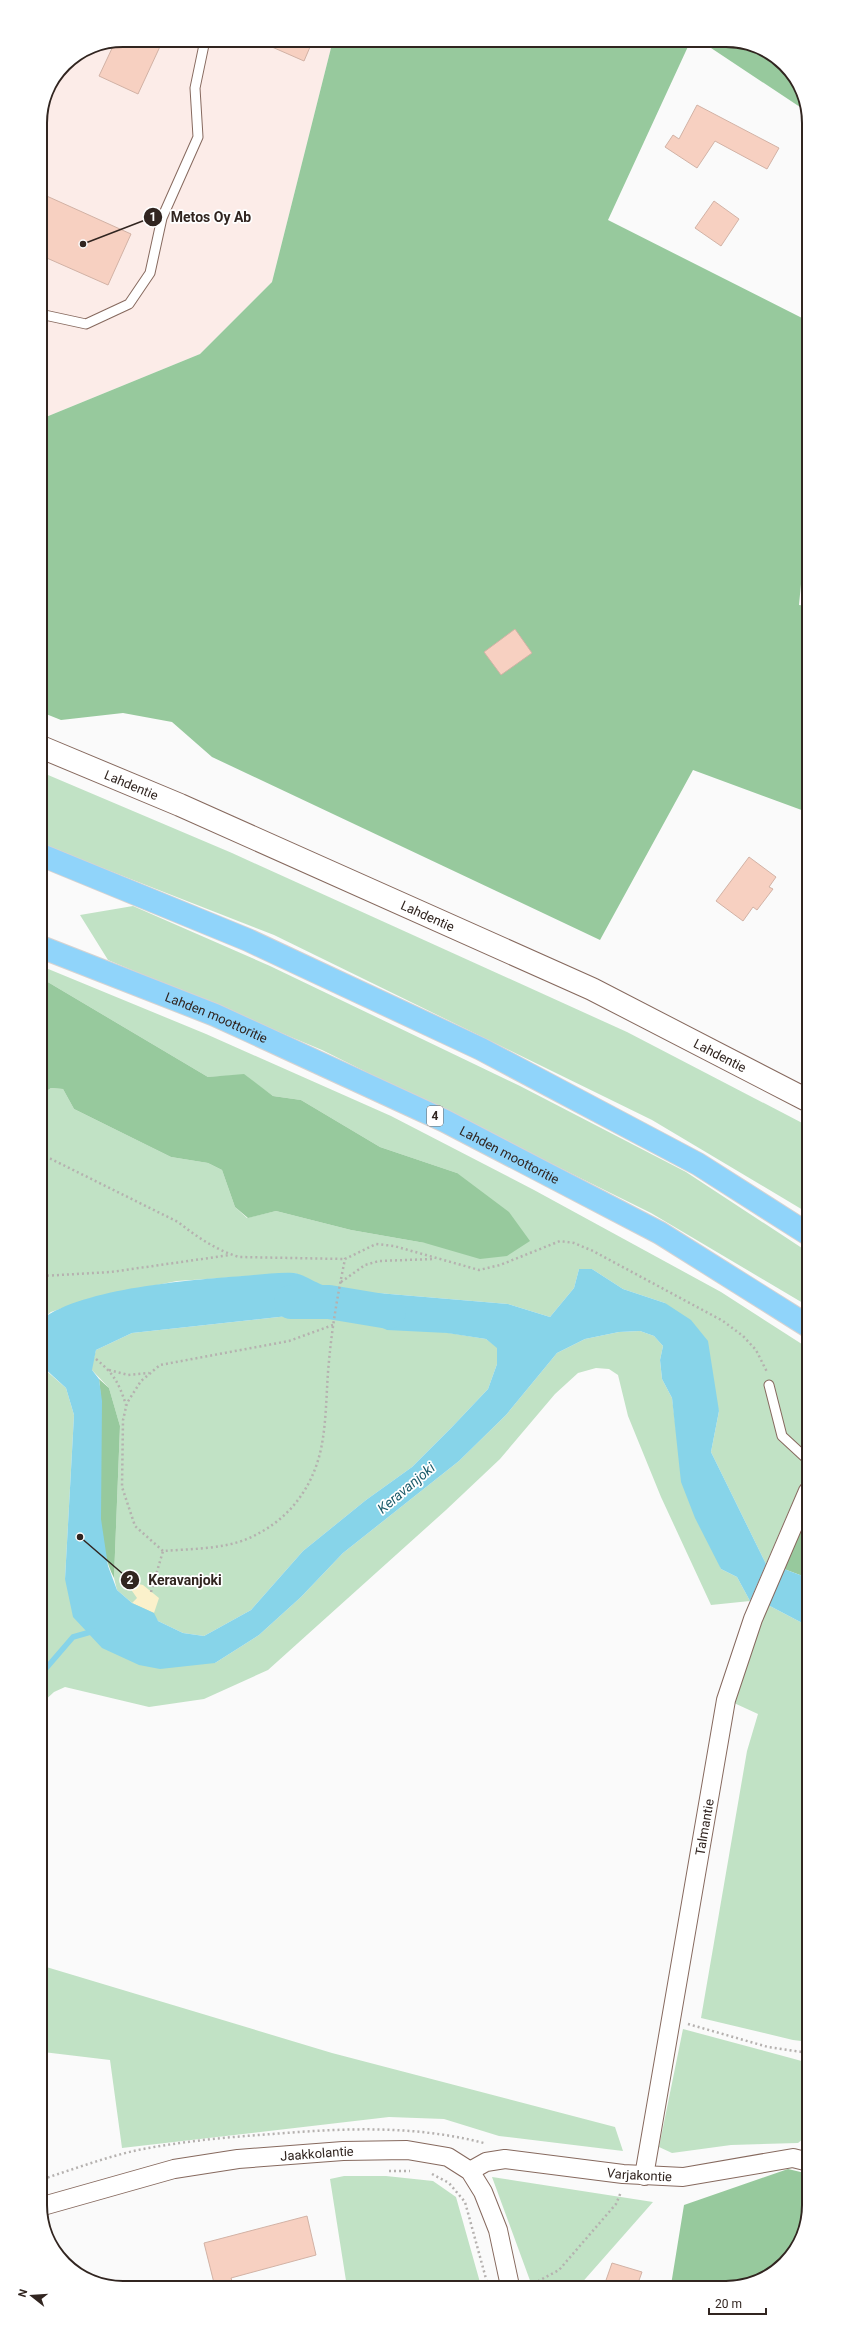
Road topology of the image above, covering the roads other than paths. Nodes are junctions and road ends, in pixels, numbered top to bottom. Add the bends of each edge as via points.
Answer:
1 (204, 47) edge
2 (47, 316) edge
3 (47, 750) edge
4 (47, 857) edge
5 (47, 949) edge
6 (802, 1095) edge
7 (802, 1230) edge
8 (802, 1322) edge
9 (769, 1385) road end
10 (802, 1454) edge
11 (802, 1505) edge
12 (802, 2160) edge
13 (470, 2171) junction
14 (644, 2176) junction
15 (47, 2205) edge
16 (509, 2281) edge

1 - 2 lane via 195,88 198,137 162,218 150,272 129,304 86,324
3 - 6 main road, Lahdentie via 187,808 592,989
4 - 7 highway via 248,940 481,1049 698,1164
5 - 8 highway, Lahden moottoritie / 4 via 215,1015 445,1121 660,1233
9 - 10 lane via 782,1436
11 - 14 street, Talmantie via 754,1619 726,1700
12 - 14 street, Varjakontie via 793,2158 683,2177
13 - 14 street, Varjakontie via 486,2162 505,2159
13 - 15 street, Jaakkolantie via 448,2157 407,2150 343,2151 238,2159 174,2169
13 - 16 street, Jaakkolantie via 484,2192 498,2230

